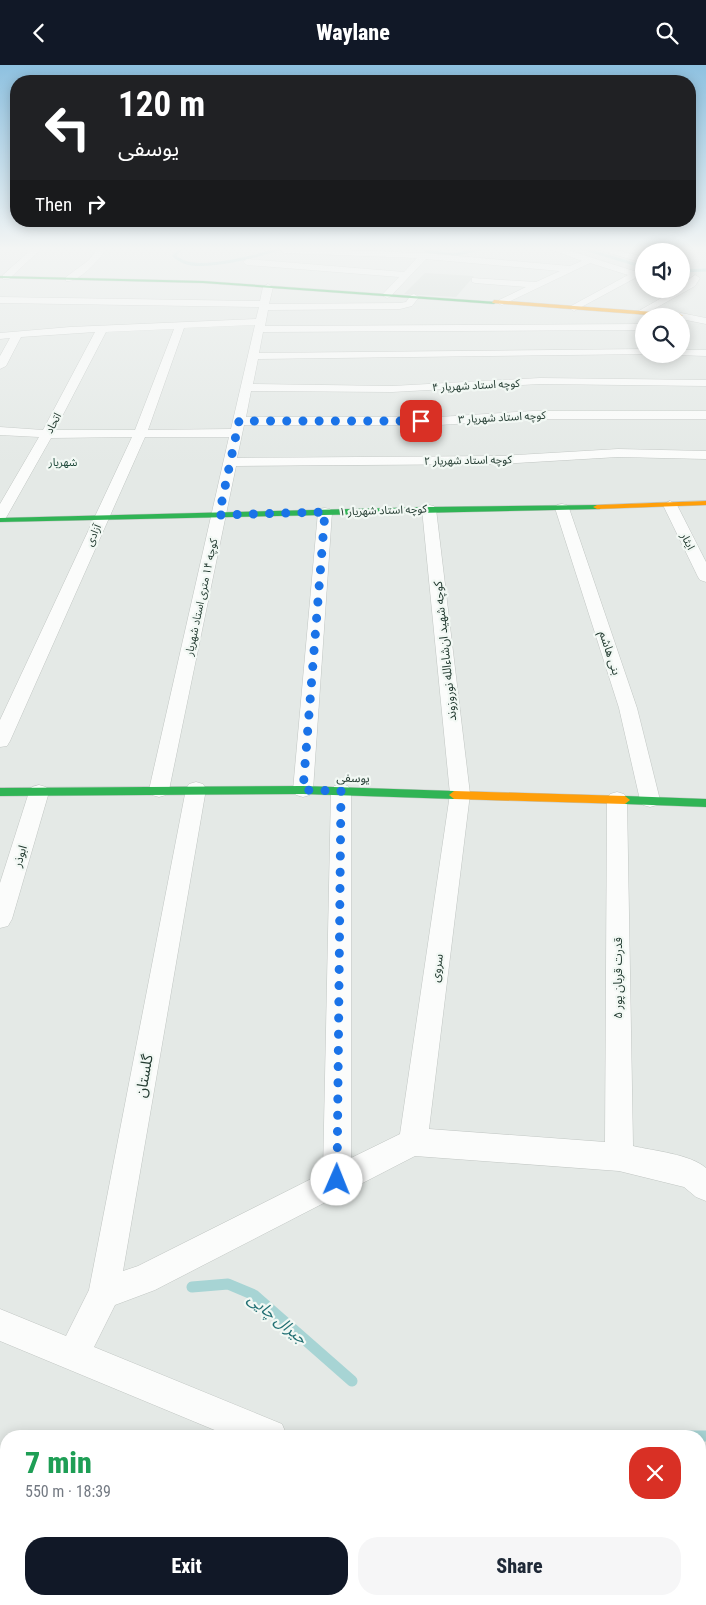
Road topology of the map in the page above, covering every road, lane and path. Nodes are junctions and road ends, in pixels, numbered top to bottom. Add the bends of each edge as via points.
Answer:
1 (261, 320) edge
2 (260, 325) junction
3 (180, 326) junction
4 (635, 327) edge
5 (690, 327) edge
6 (0, 328) edge
7 (706, 328) edge
8 (102, 329) junction
9 (70, 330) junction
10 (17, 335) junction
11 (0, 336) edge
12 (635, 352) edge
13 (690, 353) edge
14 (706, 353) edge
15 (253, 356) junction
16 (0, 365) edge
17 (706, 383) edge
18 (246, 387) junction
19 (706, 415) edge
20 (237, 427) junction
21 (0, 431) edge
22 (47, 433) junction
23 (140, 433) junction
24 (706, 455) edge
25 (230, 461) junction
26 (706, 503) edge
27 (670, 505) junction
28 (562, 508) junction
29 (429, 509) junction
30 (325, 512) junction
31 (219, 515) junction
32 (0, 518) edge
33 (100, 518) junction
34 (706, 577) edge
35 (0, 741) edge
36 (196, 789) junction
37 (159, 790) junction
38 (303, 790) junction
39 (341, 791) junction
40 (0, 792) edge
41 (39, 792) junction
42 (460, 794) junction
43 (617, 799) junction
44 (650, 800) junction
45 (706, 803) edge
46 (0, 919) edge
47 (413, 1142) junction
48 (618, 1157) junction
49 (337, 1180) junction
50 (706, 1187) edge
51 (104, 1293) junction
52 (0, 1325) edge
53 (73, 1356) junction
54 (255, 1430) edge

1 - 2 street, کوچه ۱۴ متری استاد شهریار
2 - 3 street
2 - 4 street via 396,329 551,325
2 - 15 street, کوچه ۱۴ متری استاد شهریار
3 - 8 street
3 - 23 street, آزادی
5 - 7 street
6 - 9 street
8 - 9 street
8 - 22 street, اتحاد
9 - 10 street
10 - 11 street
10 - 16 street
12 - 15 street
13 - 14 street
15 - 18 street, کوچه ۱۴ متری استاد شهریار
17 - 18 street, کوچه استاد شهریار ۴ via 540,381 392,389
18 - 20 street, کوچه ۱۴ متری استاد شهریار
19 - 20 street, کوچه استاد شهریار ۳ via 533,415
20 - 23 street, کوچه استاد شهریار ۳
20 - 25 street, کوچه ۱۴ متری استاد شهریار
21 - 22 street, کوچه استاد شهریار ۳
22 - 23 street, کوچه استاد شهریار ۳
22 - 32 street, اتحاد
23 - 33 street, آزادی
24 - 25 street, کوچه استاد شهریار ۲ via 618,453 500,460
25 - 31 street, کوچه ۱۴ متری استاد شهریار
26 - 27 street, کوچه استاد شهریار ۱
27 - 28 street, کوچه استاد شهریار ۱
27 - 34 street, ایثار
28 - 29 street, کوچه استاد شهریار ۱
28 - 44 street, بنی هاشم via 628,708
29 - 30 street, کوچه استاد شهریار ۱
29 - 42 street, کوچه شهید ان‌شاءالله نوروزوند
30 - 31 street, کوچه استاد شهریار ۱
30 - 38 street
31 - 33 street, کوچه استاد شهریار ۱
31 - 37 street, کوچه ۱۴ متری استاد شهریار
32 - 33 street, کوچه استاد شهریار ۱
33 - 35 street, آزادی
36 - 37 street, یوسفی
36 - 38 street, یوسفی
36 - 51 street, گلستان
37 - 41 street, یوسفی
38 - 39 street, یوسفی
39 - 42 street, یوسفی
39 - 49 street
40 - 41 street, یوسفی
41 - 46 street, ابوذر
42 - 43 street, یوسفی
42 - 47 street, سروی
43 - 44 street, یوسفی
43 - 48 street, قدرت قربان پور ۵
44 - 45 street, یوسفی
47 - 48 street
47 - 49 street
48 - 50 street via 691,1174
49 - 51 street via 144,1279
51 - 53 street, گلستان
52 - 53 street
53 - 54 street

